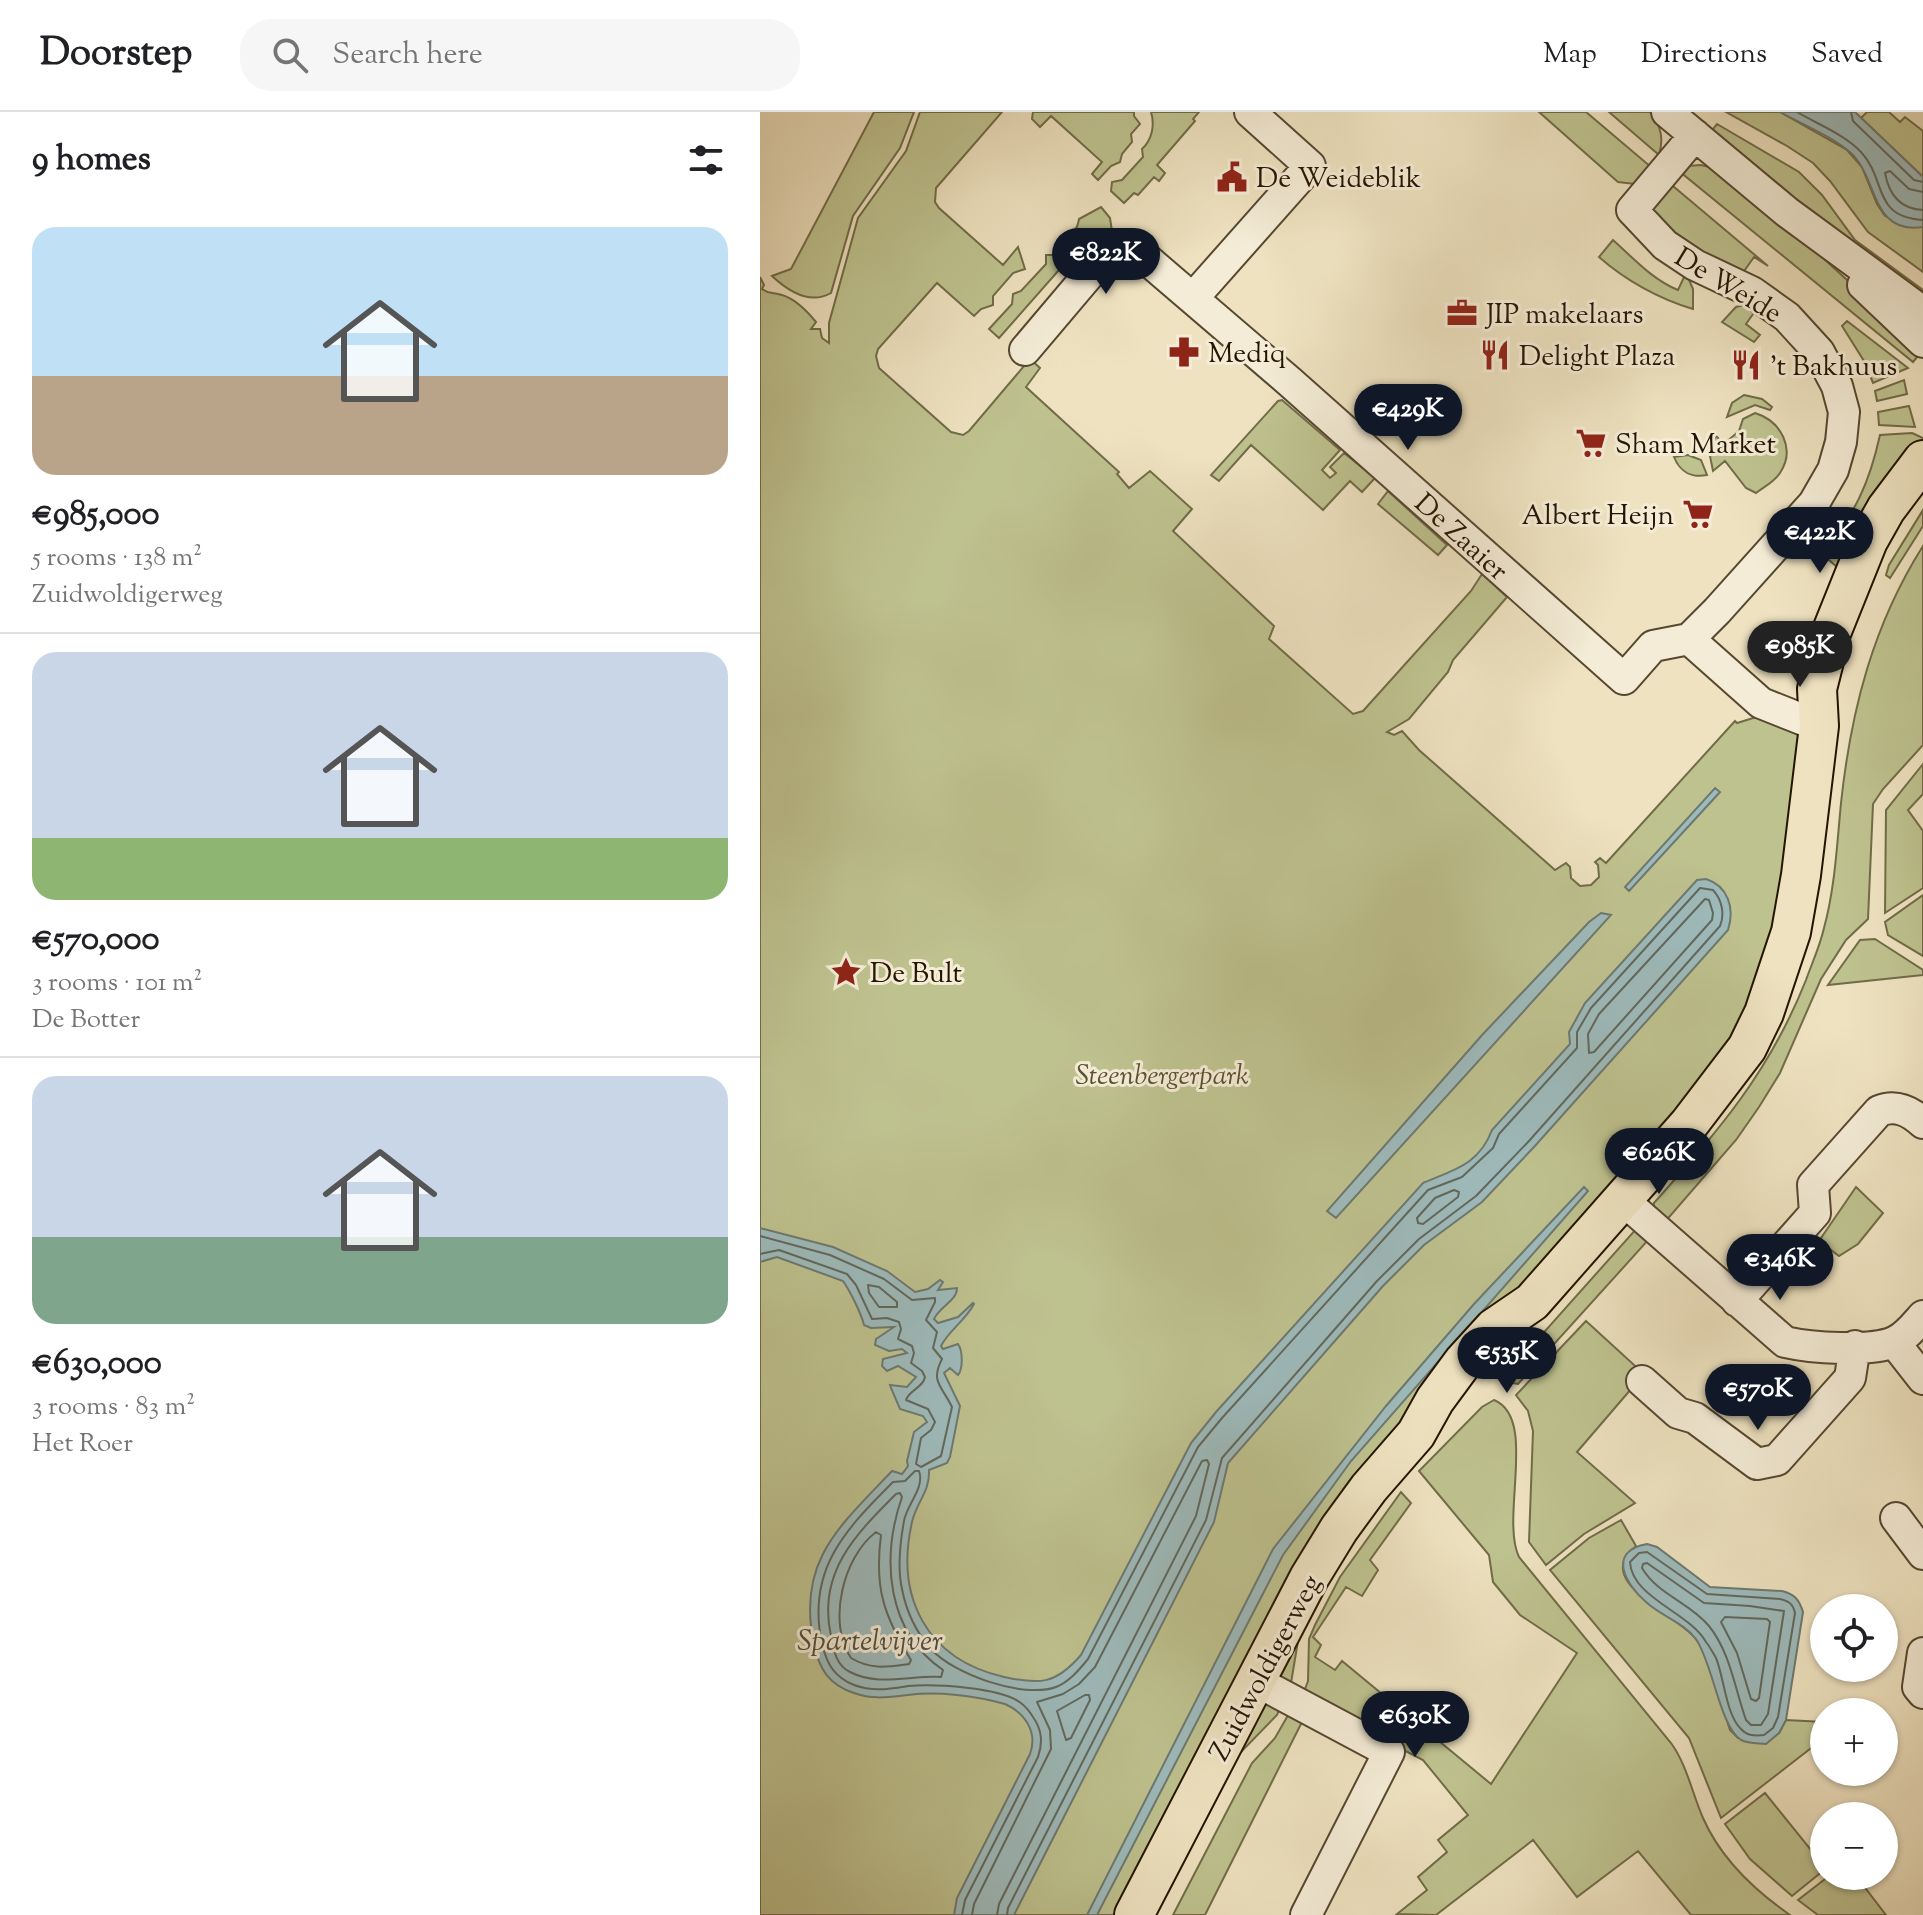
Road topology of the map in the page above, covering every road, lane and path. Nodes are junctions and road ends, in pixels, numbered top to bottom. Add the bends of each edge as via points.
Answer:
1 (1250, 112) edge
2 (1667, 112) edge
3 (1695, 135) junction
4 (1787, 212) junction
5 (1193, 298) junction
6 (1923, 312) edge
7 (1923, 342) edge
8 (1025, 350) dead end
9 (1923, 460) edge
10 (1923, 498) edge
11 (1689, 639) junction
12 (1819, 726) junction
13 (1923, 1123) edge
14 (1623, 1200) junction
15 (1737, 1301) junction
16 (1923, 1316) edge
17 (1894, 1342) junction
18 (1855, 1346) junction
19 (1923, 1379) edge
20 (1642, 1381) dead end
21 (1896, 1518) dead end
22 (1923, 1554) edge
23 (1923, 1653) edge
24 (1256, 1681) junction
25 (1923, 1693) edge
26 (1134, 1915) edge
27 (1306, 1915) edge

1 - 5 street via 1310,166
2 - 3 street
3 - 4 street
3 - 11 street, De Weide via 1632,210 1665,245 1787,317 1824,361 1844,412 1833,470 1814,503
4 - 6 street
4 - 7 street
5 - 8 street, De Zaaier via 1136,250 1118,248 1102,259
5 - 11 street, De Zaaier via 1624,679 1653,646
9 - 12 main road, Zuidwoldigerweg via 1886,509 1852,577 1820,671
10 - 12 main road, Zuidwoldigerweg via 1872,589 1836,695
11 - 12 street via 1761,703
12 - 14 main road, Zuidwoldigerweg via 1791,932 1764,1013 1747,1048
13 - 15 street via 1911,1112 1890,1106 1879,1111 1813,1185 1815,1213
14 - 15 street
14 - 24 main road, Zuidwoldigerweg via 1532,1302 1494,1328 1463,1362 1416,1434 1339,1529
15 - 18 street via 1785,1342
16 - 17 street
17 - 18 street
17 - 19 street
18 - 20 street via 1850,1378 1777,1460 1757,1464 1695,1418 1678,1413
21 - 22 street
23 - 25 street via 1918,1687
24 - 26 main road, Zuidwoldigerweg
24 - 27 street via 1389,1752

